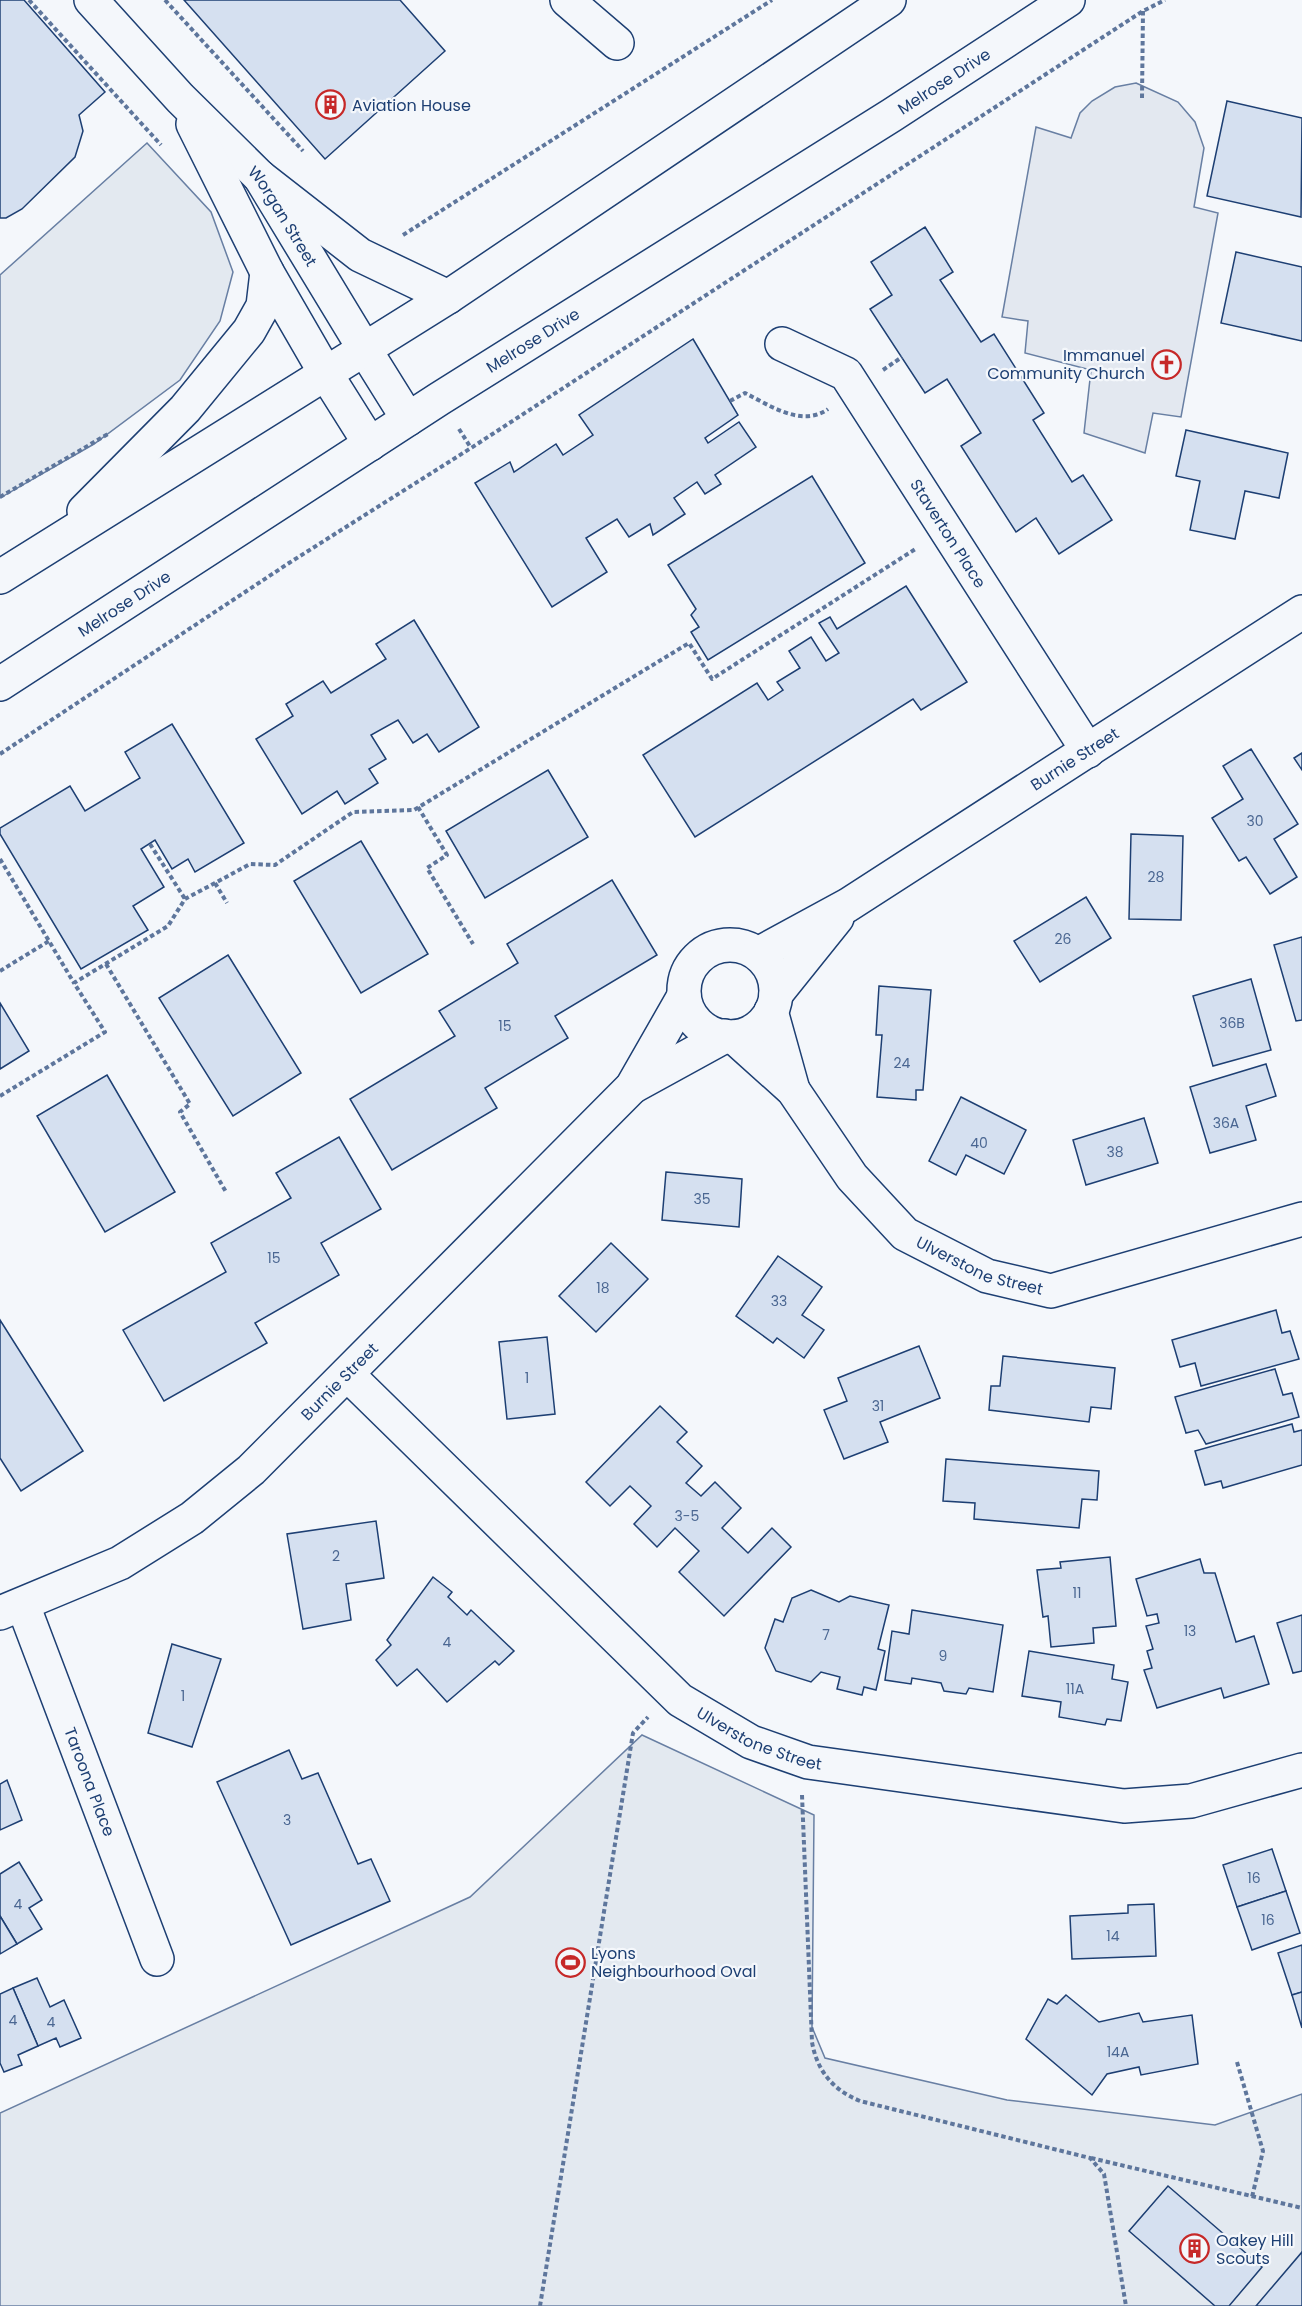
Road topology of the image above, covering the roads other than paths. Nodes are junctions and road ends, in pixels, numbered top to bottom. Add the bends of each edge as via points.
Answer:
1 (91, 0) edge
2 (567, 0) edge
3 (889, 0) edge
4 (1068, 0) edge
5 (617, 43) dead end
6 (180, 98) junction
7 (260, 177) junction
8 (267, 272) junction
9 (448, 297) junction
10 (782, 344) dead end
11 (365, 350) junction
12 (326, 374) junction
13 (408, 419) junction
14 (370, 444) junction
15 (45, 550) junction
16 (0, 578) edge
17 (1302, 612) edge
18 (0, 684) edge
19 (1088, 751) junction
20 (848, 905) junction
21 (758, 954) junction
22 (684, 996) junction
23 (774, 1002) junction
24 (730, 1036) junction
25 (632, 1087) junction
26 (793, 1090) junction
27 (1302, 1219) edge
28 (347, 1374) junction
29 (8, 1611) edge
30 (1302, 1770) edge
31 (157, 1959) dead end

1 - 6 street, Worgan Street
2 - 5 street
3 - 9 street
4 - 13 street, Melrose Drive
6 - 7 street, Worgan Street
6 - 8 street, Worgan Street
7 - 9 street via 360,255
7 - 11 street, Worgan Street
8 - 12 street, Worgan Street
8 - 15 street via 263,306 249,331 185,409
9 - 11 street
10 - 19 street, Staverton Place via 846,374
11 - 12 street
11 - 13 street, Worgan Street
12 - 14 street, Worgan Street
12 - 15 street
13 - 14 street, Melrose Drive
14 - 18 street, Melrose Drive
15 - 16 street
17 - 19 street, Burnie Street
19 - 20 street, Burnie Street
20 - 21 street, Burnie Street
20 - 23 street, Burnie Street
21 - 22 street via 738,945 713,948 692,966 685,980
21 - 23 street via 774,979
22 - 24 street via 698,1023 711,1032
22 - 25 street, Burnie Street
23 - 24 street via 762,1024 750,1032
23 - 26 street, Ulverstone Street
24 - 25 street, Burnie Street
24 - 26 street, Ulverstone Street
25 - 28 street, Burnie Street
26 - 27 street, Ulverstone Street via 852,1177 904,1234 987,1276 1051,1291
28 - 29 street, Burnie Street via 251,1470 192,1518 120,1563
28 - 30 street, Ulverstone Street via 680,1700 751,1742 808,1762 1124,1806 1191,1801
29 - 31 street, Taroona Place

